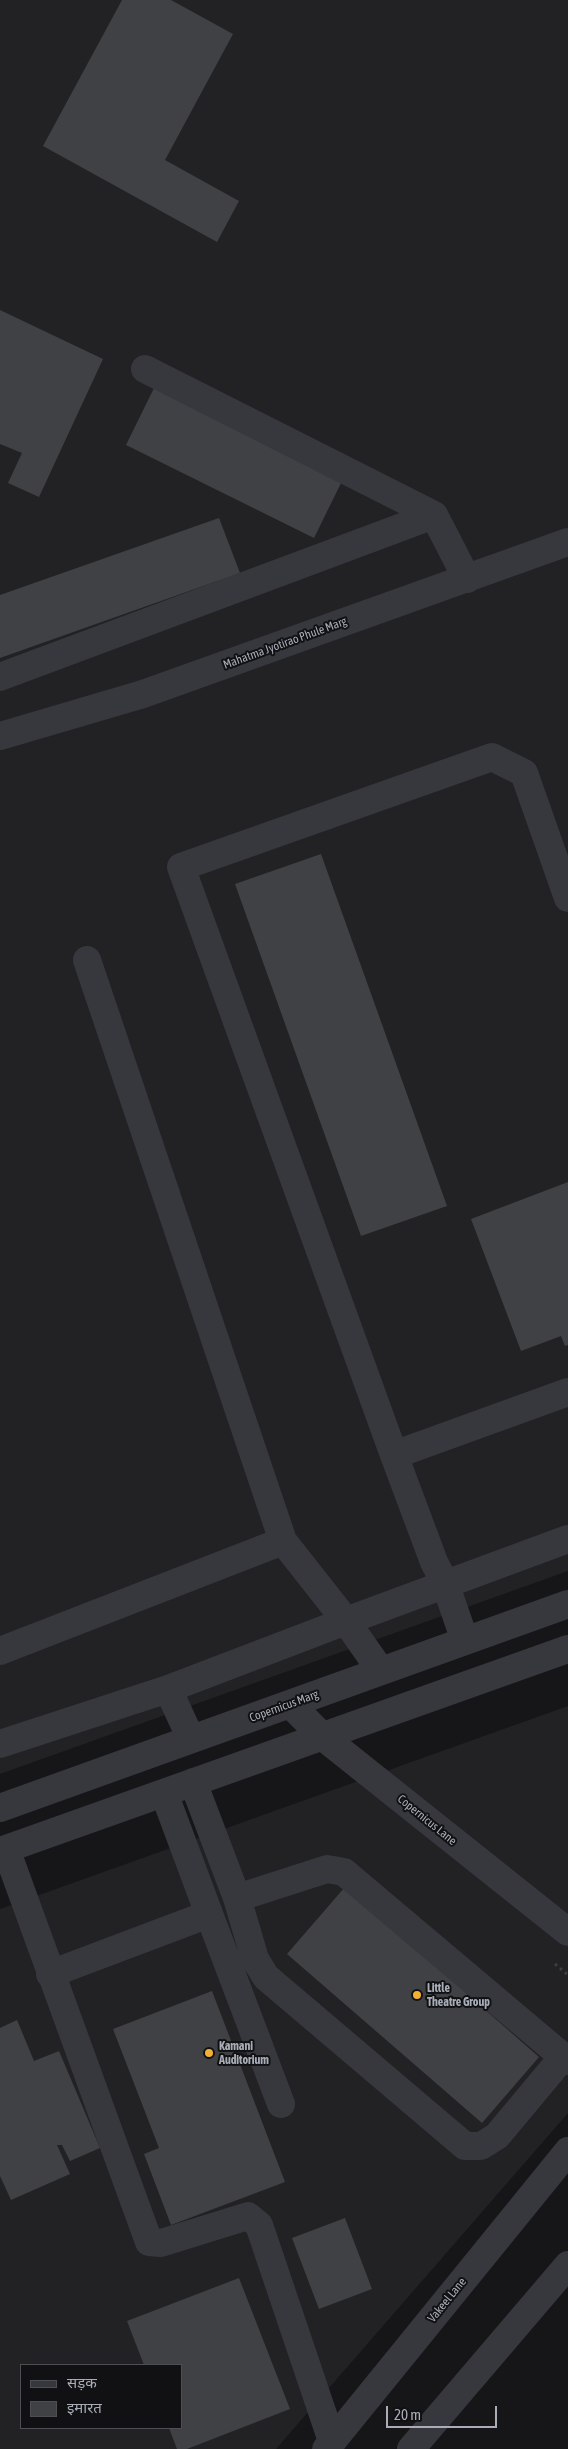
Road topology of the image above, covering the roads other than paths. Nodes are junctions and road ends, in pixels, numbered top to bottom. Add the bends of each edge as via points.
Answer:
1 (145, 369) dead end
2 (434, 515) junction
3 (568, 542) edge
4 (468, 578) junction
5 (0, 677) edge
6 (0, 736) edge
7 (568, 898) edge
8 (88, 960) dead end
9 (568, 1392) edge
10 (394, 1455) junction
11 (568, 1539) edge
12 (283, 1540) junction
13 (445, 1584) junction
14 (568, 1604) edge
15 (346, 1621) junction
16 (465, 1641) junction
17 (568, 1649) edge
18 (0, 1651) edge
19 (381, 1671) junction
20 (168, 1689) junction
21 (290, 1704) junction
22 (322, 1736) junction
23 (191, 1739) junction
24 (0, 1744) edge
25 (193, 1782) junction
26 (164, 1793) junction
27 (0, 1808) edge
28 (3, 1850) edge
29 (236, 1898) junction
30 (209, 1914) junction
31 (568, 1932) edge
32 (50, 1974) junction
33 (566, 2059) edge
34 (281, 2104) dead end
35 (568, 2151) edge
36 (568, 2265) edge
37 (329, 2445) edge
38 (410, 2449) edge

1 - 2 street
2 - 4 street
2 - 5 street
3 - 4 street, Mahatma Jyotirao Phule Marg
4 - 6 street, Mahatma Jyotirao Phule Marg via 143,694
7 - 10 street via 524,773 492,757 181,867
8 - 12 street
9 - 10 street
10 - 13 street
11 - 13 street
12 - 15 street
12 - 18 street
13 - 15 street
13 - 16 street
14 - 16 street, Copernicus Marg
15 - 19 street
15 - 20 street
16 - 19 street, Copernicus Marg
17 - 22 street
19 - 21 street, Copernicus Marg
20 - 23 street
20 - 24 street
21 - 22 street, Copernicus Lane
21 - 23 street, Copernicus Marg
22 - 25 street
22 - 31 street, Copernicus Lane
23 - 27 street, Copernicus Marg
25 - 26 street
25 - 29 street
26 - 28 street
26 - 30 street
28 - 32 street
29 - 33 street via 326,1869 344,1872
29 - 33 street via 255,1959 266,1977 465,2146 481,2146 497,2136
30 - 32 street
30 - 34 street
32 - 37 street via 149,2242 161,2243 248,2216 259,2225
35 - 37 street, Vakeel Lane
36 - 38 street

